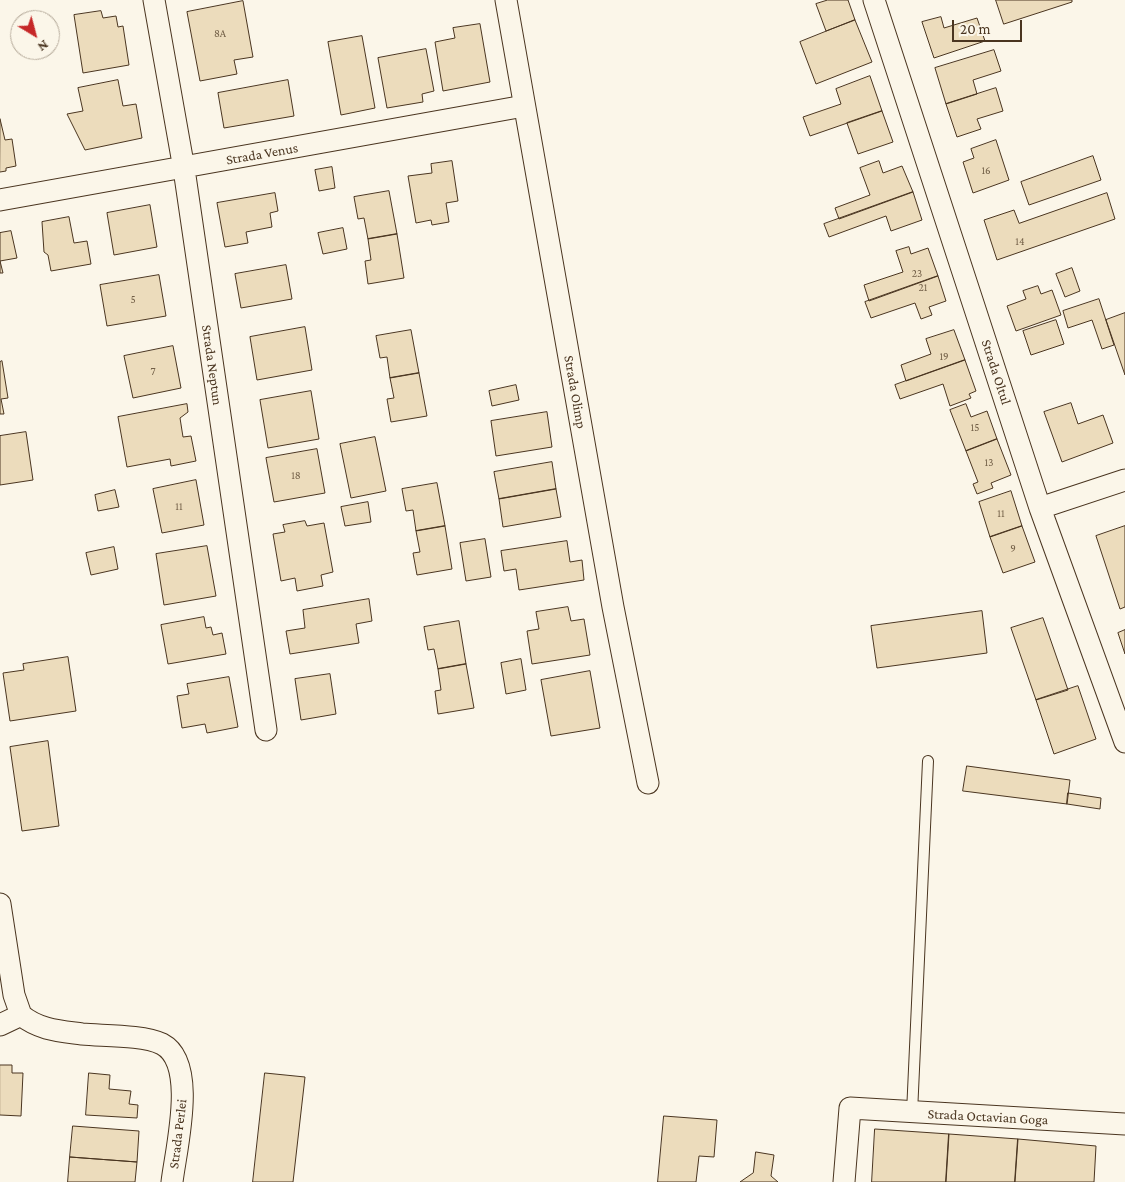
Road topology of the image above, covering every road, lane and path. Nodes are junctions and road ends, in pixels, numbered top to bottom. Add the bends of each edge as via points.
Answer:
1 (154, 0) edge
2 (506, 0) edge
3 (874, 0) edge
4 (524, 106) junction
5 (184, 168) junction
6 (0, 200) edge
7 (1125, 480) edge
8 (1040, 508) junction
9 (266, 730) dead end
10 (1125, 742) edge
11 (928, 761) dead end
12 (648, 783) dead end
13 (0, 904) edge
14 (21, 1015) junction
15 (0, 1025) edge
16 (912, 1113) junction
17 (1125, 1124) edge
18 (172, 1182) edge
19 (844, 1182) edge

1 - 5 street, Strada Neptun
2 - 4 street, Strada Olimp
3 - 8 street, Strada Oltul
4 - 5 street, Strada Venus
4 - 12 street, Strada Olimp via 613,606
5 - 6 street, Strada Venus
5 - 9 street, Strada Neptun
7 - 8 street
8 - 10 street, Strada Oltul
11 - 16 lane
13 - 14 street via 14,995
14 - 15 street
14 - 18 street, Strada Perlei via 31,1023 55,1031 147,1040 162,1044 173,1052 184,1087
16 - 17 street, Strada Octavian Goga
16 - 19 street, Strada Octavian Goga via 850,1108

